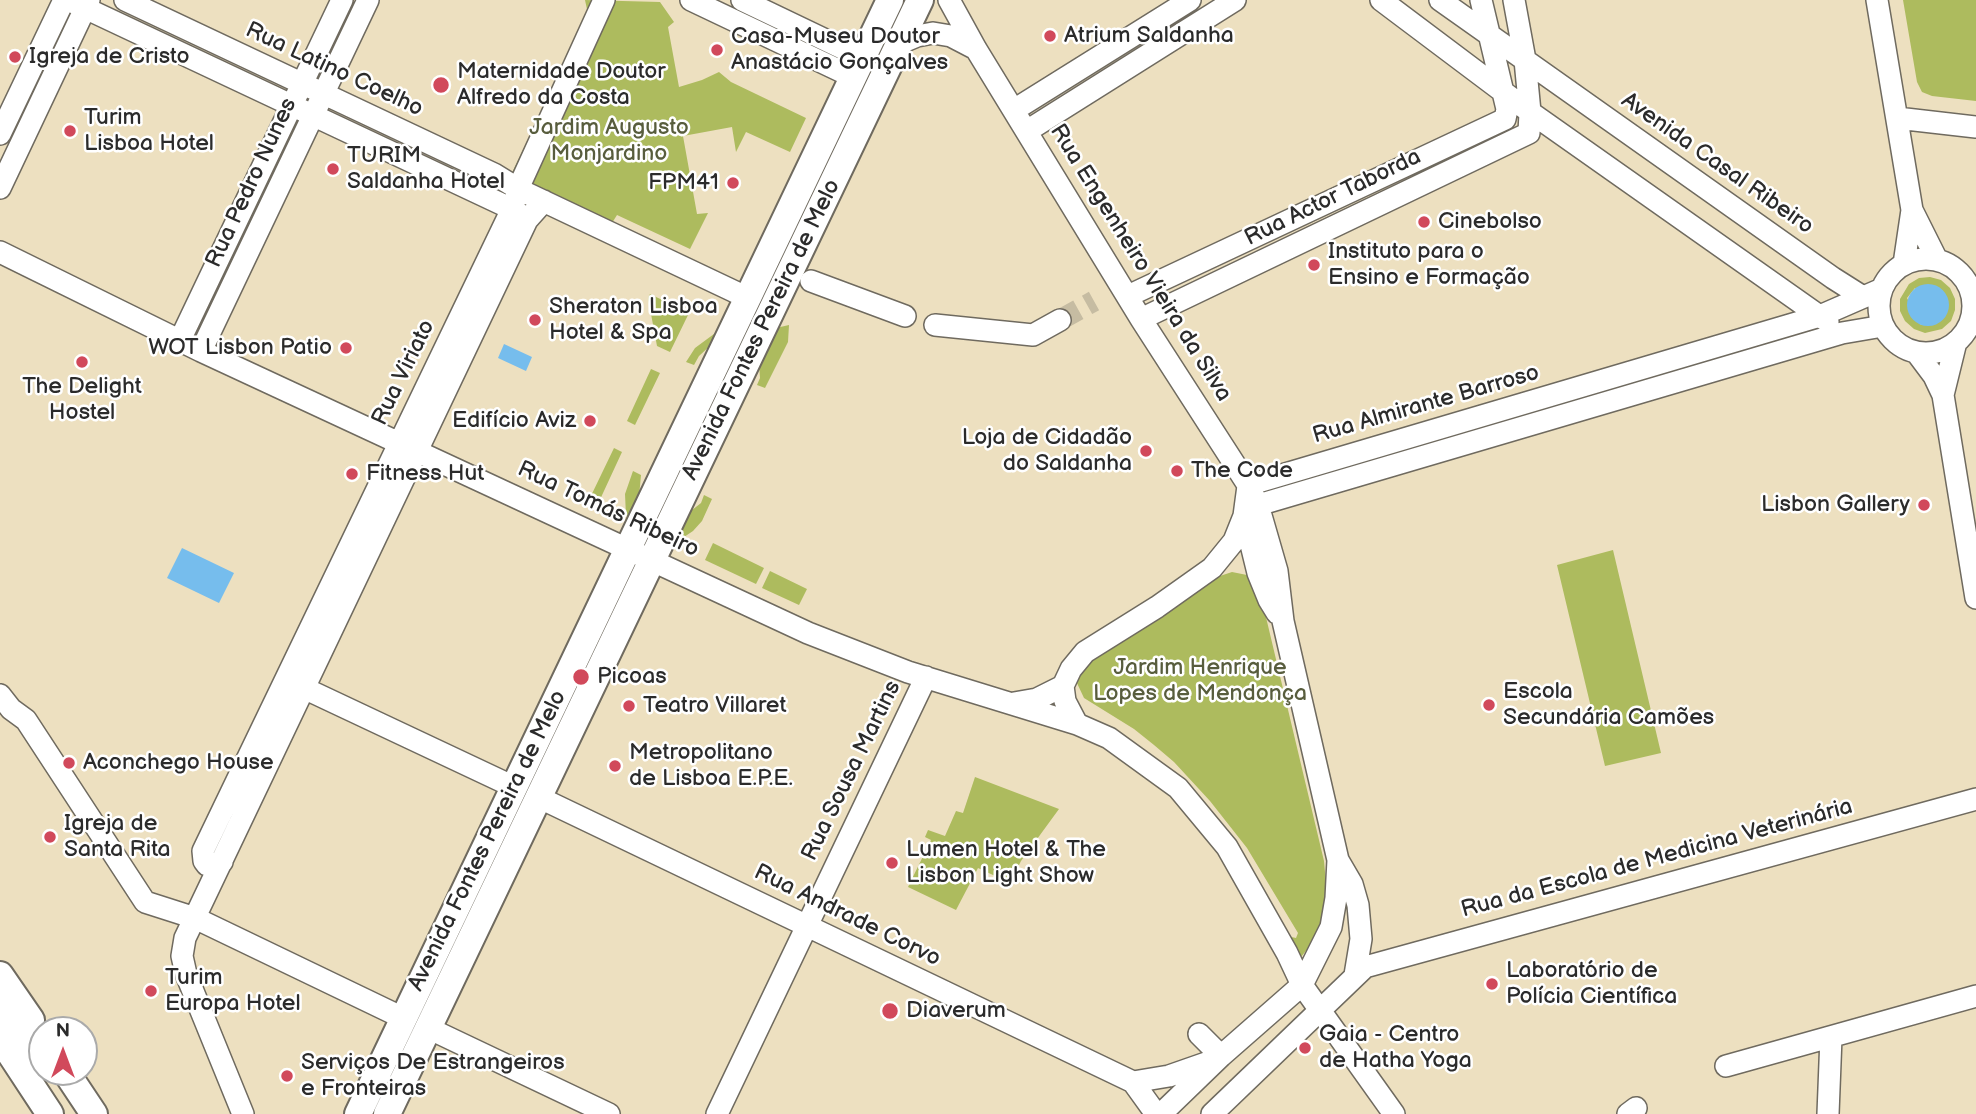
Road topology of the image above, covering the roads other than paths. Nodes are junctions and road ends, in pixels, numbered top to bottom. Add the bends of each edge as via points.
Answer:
1 (125, 0) edge
2 (368, 0) edge
3 (604, 0) edge
4 (691, 0) edge
5 (742, 0) edge
6 (890, 0) edge
7 (920, 0) edge
8 (949, 0) edge
9 (1235, 0) edge
10 (1381, 0) edge
11 (1440, 0) edge
12 (1481, 0) edge
13 (1514, 0) edge
14 (1877, 0) edge
15 (77, 2) edge
16 (1185, 4) edge
17 (338, 7) edge
18 (1206, 19) junction
19 (356, 24) junction
20 (1186, 31) junction
21 (1490, 36) junction
22 (898, 44) junction
23 (976, 49) junction
24 (1525, 60) junction
25 (858, 67) junction
26 (302, 83) junction
27 (1502, 90) junction
28 (324, 94) junction
29 (292, 105) junction
30 (1014, 110) junction
31 (1530, 111) junction
32 (313, 115) junction
33 (1897, 118) junction
34 (1976, 127) edge
35 (1027, 131) junction
36 (0, 134) edge
37 (0, 188) edge
38 (520, 206) junction
39 (1912, 210) junction
40 (0, 252) edge
41 (1937, 260) junction
42 (1904, 264) junction
43 (1969, 278) edge
44 (811, 281) dead end
45 (1872, 293) junction
46 (1128, 296) junction
47 (748, 298) junction
48 (905, 316) dead end
49 (1819, 316) junction
50 (1974, 317) edge
51 (1141, 319) junction
52 (1060, 320) tunnel mouth
53 (935, 325) dead end
54 (1884, 326) junction
55 (1842, 333) junction
56 (180, 340) junction
57 (1956, 342) junction
58 (201, 351) junction
59 (1916, 352) junction
60 (1618, 376) junction
61 (1942, 395) junction
62 (1625, 397) junction
63 (409, 446) junction
64 (1248, 485) junction
65 (1251, 511) junction
66 (628, 549) junction
67 (652, 560) junction
68 (1212, 568) junction
69 (1258, 573) junction
70 (1976, 598) edge
71 (1282, 612) junction
72 (926, 677) junction
73 (295, 684) junction
74 (1063, 686) junction
75 (0, 695) edge
76 (1012, 704) junction
77 (1077, 724) junction
78 (514, 788) junction
79 (538, 797) junction
80 (1976, 799) edge
81 (1338, 860) junction
82 (195, 918) junction
83 (807, 926) junction
84 (0, 975) edge
85 (1355, 975) junction
86 (1302, 985) junction
87 (1976, 996) edge
88 (0, 1005) edge
89 (1320, 1009) junction
90 (28, 1016) edge
91 (403, 1018) junction
92 (428, 1028) junction
93 (1199, 1034) dead end
94 (1831, 1037) junction
95 (0, 1038) edge
96 (28, 1047) edge
97 (1219, 1057) junction
98 (1726, 1066) dead end
99 (1133, 1082) junction
100 (54, 1086) edge
101 (75, 1086) edge
102 (50, 1114) edge
103 (72, 1114) edge
104 (94, 1114) edge
105 (243, 1114) edge
106 (358, 1114) edge
107 (387, 1114) edge
108 (609, 1114) edge
109 (718, 1114) edge
110 (1158, 1114) edge
111 (1212, 1114) edge
112 (1394, 1114) edge
113 (1828, 1114) edge

1 - 26 street, Rua Latino Coelho
2 - 19 street, Rua Pedro Nunes
3 - 38 street, Rua Viriato via 522,180
4 - 25 street
5 - 25 street
6 - 25 main road, Avenida Fontes Pereira de Melo
7 - 22 main road, Avenida Fontes Pereira de Melo
8 - 23 street, Rua Engenheiro Vieira da Silva
9 - 18 street
10 - 27 street
11 - 21 street, Avenida Casal Ribeiro
12 - 21 street
13 - 24 street
14 - 33 street
15 - 29 street, Rua Latino Coelho
15 - 36 street
15 - 37 street
16 - 18 street
16 - 20 street
16 - 30 street
17 - 19 street
17 - 26 street, Rua Pedro Nunes
18 - 20 street
19 - 28 street, Rua Pedro Nunes
20 - 35 street
21 - 24 street, Avenida Casal Ribeiro
21 - 27 street
22 - 23 street via 933,33
22 - 67 main road, Avenida Fontes Pereira de Melo
23 - 30 street, Rua Engenheiro Vieira da Silva
24 - 31 street
24 - 45 street, Avenida Casal Ribeiro via 1833,278
25 - 47 main road, Avenida Fontes Pereira de Melo
26 - 28 street, Rua Latino Coelho
26 - 29 street, Rua Pedro Nunes
27 - 31 street
27 - 46 street, Rua Actor Taborda via 1507,113 1499,123
28 - 32 street, Rua Pedro Nunes
28 - 38 street, Rua Latino Coelho via 494,174
29 - 32 street, Rua Latino Coelho
29 - 56 street, Rua Pedro Nunes
30 - 35 street, Rua Engenheiro Vieira da Silva
31 - 49 street
31 - 51 street, Rua Actor Taborda via 1529,133
32 - 38 street, Rua Latino Coelho
32 - 58 street, Rua Pedro Nunes
33 - 34 street
33 - 39 street
35 - 46 street, Rua Engenheiro Vieira da Silva
38 - 47 street, Rua Latino Coelho via 544,201
38 - 63 street, Rua Viriato
39 - 41 street
39 - 42 street
40 - 56 street, Rua Tomás Ribeiro
41 - 42 street
41 - 43 street
42 - 45 street
43 - 50 street
44 - 48 street
45 - 49 street, Rua Almirante Barroso
45 - 54 street via 1879,302
46 - 51 street, Rua Engenheiro Vieira da Silva
47 - 66 main road, Avenida Fontes Pereira de Melo
49 - 55 street
49 - 60 street, Rua Almirante Barroso
50 - 57 street
51 - 64 street, Rua Engenheiro Vieira da Silva
52 - 53 street via 1032,335
54 - 55 street, Rua Almirante Barroso
54 - 59 street via 1891,338
55 - 62 street, Rua Almirante Barroso
56 - 58 street, Rua Tomás Ribeiro
57 - 59 street via 1944,349
57 - 61 street
58 - 63 street, Rua Tomás Ribeiro
59 - 61 street
60 - 62 street
60 - 64 street, Rua Almirante Barroso
61 - 70 street
62 - 65 street, Rua Almirante Barroso
63 - 66 street, Rua Tomás Ribeiro
63 - 73 street, Rua Viriato
63 - 73 street, Rua Viriato via 314,603
64 - 65 street
65 - 68 street
65 - 69 street
65 - 71 street via 1278,571
66 - 67 street, Rua Tomás Ribeiro
66 - 78 main road, Avenida Fontes Pereira de Melo
67 - 72 street, Rua Tomás Ribeiro via 808,633
67 - 79 main road, Avenida Fontes Pereira de Melo
68 - 69 street via 1241,566
68 - 74 street via 1084,652
69 - 71 street via 1266,579
71 - 81 street
72 - 76 street, Rua Tomás Ribeiro
72 - 83 street, Rua Sousa Martins
73 - 78 street
73 - 82 street, Rua Viriato
74 - 76 street via 1037,699
74 - 77 street
75 - 82 street via 26,720 145,902
76 - 77 street, Rua Tomás Ribeiro
77 - 86 street, Rua Tomás Ribeiro via 1109,738 1178,788 1227,847
78 - 91 main road, Avenida Fontes Pereira de Melo
79 - 83 street, Rua Andrade Corvo
79 - 92 main road, Avenida Fontes Pereira de Melo
80 - 85 street, Rua da Escola de Medicina Veterinária via 1377,963
81 - 85 street via 1358,905 1361,939
81 - 86 street via 1331,927
82 - 91 street
82 - 105 street, Rua Viriato via 182,949 184,966
83 - 99 street, Rua Andrade Corvo
83 - 109 street, Rua Sousa Martins
84 - 90 main road
85 - 89 street, Rua da Escola de Medicina Veterinária
86 - 89 street, Rua Tomás Ribeiro
86 - 97 street
87 - 94 street
88 - 96 main road
89 - 111 street, Rua da Escola de Medicina Veterinária
89 - 112 street, Rua Tomás Ribeiro
91 - 106 main road, Avenida Fontes Pereira de Melo
92 - 107 main road, Avenida Fontes Pereira de Melo
92 - 108 street
93 - 97 street
94 - 98 street
94 - 113 street
95 - 102 main road
97 - 99 street via 1169,1076
97 - 110 street
99 - 110 street
100 - 103 main road
101 - 104 main road

